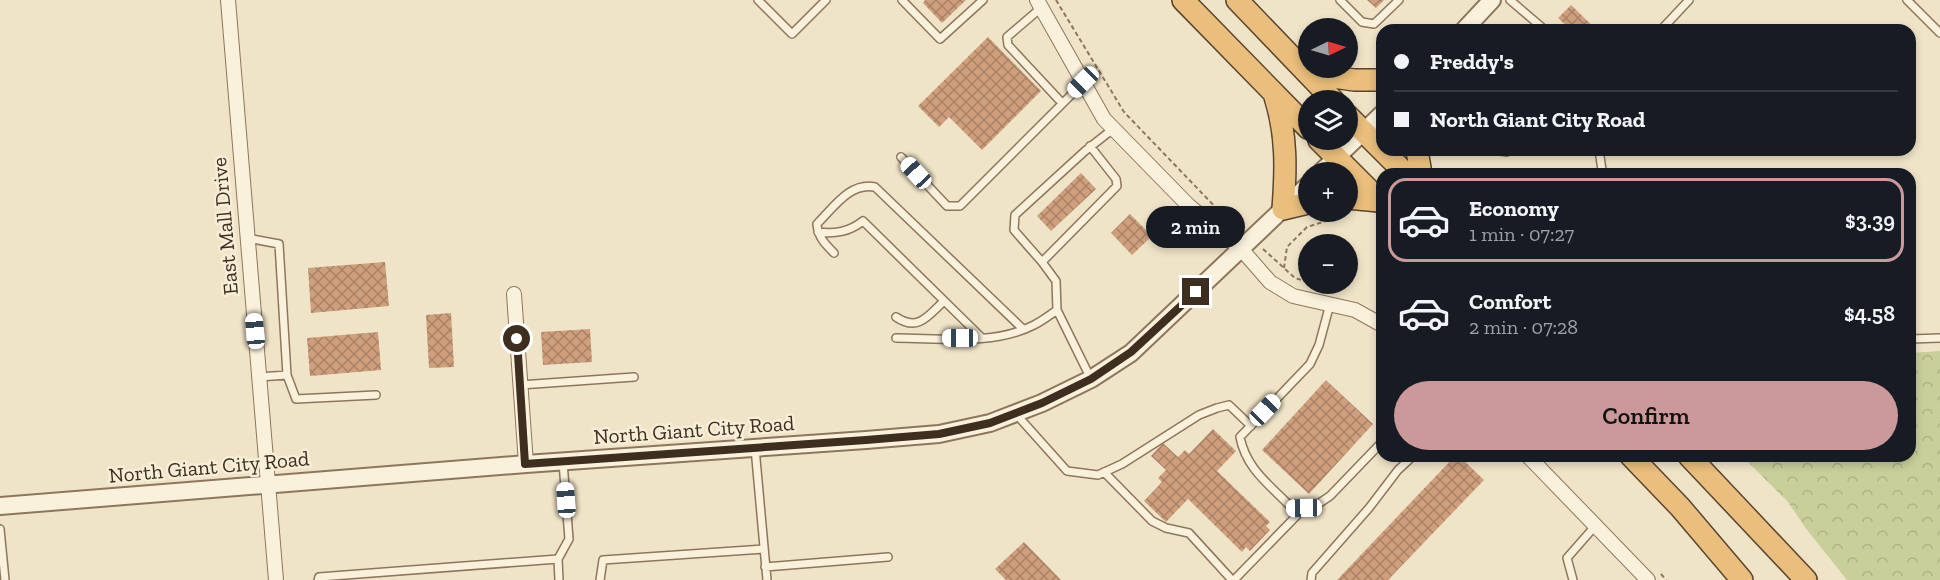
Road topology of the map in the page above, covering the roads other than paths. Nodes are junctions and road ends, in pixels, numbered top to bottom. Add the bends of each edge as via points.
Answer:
1 (228, 0) edge
2 (758, 0) edge
3 (826, 0) edge
4 (902, 0) edge
5 (983, 0) edge
6 (1184, 0) edge
7 (1237, 0) edge
8 (1340, 0) edge
9 (1399, 0) edge
10 (1492, 0) edge
11 (1510, 0) edge
12 (1689, 0) edge
13 (1907, 0) edge
14 (1039, 4) edge
15 (1470, 24) edge
16 (1537, 24) edge
17 (1667, 24) edge
18 (1940, 33) edge
19 (1298, 64) edge
20 (1312, 78) edge
21 (1341, 78) edge
22 (1376, 80) edge
23 (1083, 82) junction
24 (1323, 90) edge
25 (1274, 94) junction
26 (1062, 103) junction
27 (1298, 118) edge
28 (1376, 120) edge
29 (1358, 127) edge
30 (1113, 129) junction
31 (1363, 132) junction
32 (1376, 145) edge
33 (1090, 146) junction
34 (1328, 150) edge
35 (1388, 156) edge
36 (901, 157) dead end
37 (1336, 158) junction
38 (1332, 162) edge
39 (1400, 168) edge
40 (1298, 195) edge
41 (1376, 198) edge
42 (1358, 199) edge
43 (1376, 202) edge
44 (1298, 205) edge
45 (1283, 209) junction
46 (818, 232) junction
47 (247, 238) junction
48 (1247, 244) junction
49 (834, 253) dead end
50 (1042, 261) junction
51 (514, 294) dead end
52 (944, 301) junction
53 (1330, 304) junction
54 (1057, 310) junction
55 (896, 317) dead end
56 (1376, 322) edge
57 (1023, 329) junction
58 (982, 338) junction
59 (1940, 338) edge
60 (896, 339) dead end
61 (1916, 339) edge
62 (287, 375) junction
63 (259, 377) junction
64 (634, 377) dead end
65 (1091, 379) junction
66 (520, 385) junction
67 (376, 395) dead end
68 (1016, 413) junction
69 (1251, 426) junction
70 (755, 448) junction
71 (1376, 448) edge
72 (563, 461) junction
73 (1407, 462) edge
74 (1534, 462) edge
75 (1636, 462) edge
76 (1695, 462) edge
77 (525, 464) junction
78 (1104, 472) junction
79 (268, 485) junction
80 (0, 506) edge
81 (1304, 508) junction
82 (1596, 525) junction
83 (0, 529) edge
84 (764, 549) junction
85 (888, 557) dead end
86 (558, 559) junction
87 (765, 567) junction
88 (5, 580) edge
89 (276, 580) edge
90 (318, 580) edge
91 (559, 580) edge
92 (600, 580) edge
93 (766, 580) edge
94 (1233, 580) edge
95 (1311, 580) edge
96 (1573, 580) edge
97 (1648, 580) edge
98 (1742, 580) edge
99 (1806, 580) edge

1 - 47 street, East Mall Drive
2 - 3 lane via 792,34
4 - 5 lane via 940,39
6 - 25 highway
7 - 19 highway
8 - 9 lane via 1362,22 1374,24
10 - 15 street
11 - 16 lane
12 - 17 lane
13 - 18 lane
14 - 23 street
14 - 26 lane via 1007,37 1008,45
20 - 24 highway
21 - 22 highway
23 - 26 lane
23 - 30 street
25 - 27 highway
25 - 45 highway via 1286,148
26 - 36 lane via 960,206 947,206
28 - 31 street
29 - 31 highway
30 - 33 lane
30 - 48 street via 1189,206
31 - 32 highway
31 - 37 street
33 - 50 lane via 1116,179 1117,186
33 - 50 lane via 1015,215 1014,230
34 - 37 highway
35 - 39 highway
37 - 38 street
37 - 41 highway
40 - 45 street, North Giant City Road
42 - 43 highway
44 - 45 highway
45 - 48 street, North Giant City Road
46 - 49 lane
46 - 52 lane via 846,231 863,221
46 - 57 lane via 817,224 854,188 875,187
47 - 62 lane via 279,244
47 - 63 street, East Mall Drive
48 - 53 street via 1270,282 1293,296
48 - 65 street, North Giant City Road via 1131,352
50 - 54 lane via 1056,281
51 - 66 street
52 - 55 lane via 924,320 906,324
52 - 58 lane
53 - 56 street via 1355,310
53 - 69 lane via 1310,364
54 - 57 lane
54 - 65 lane
57 - 58 lane
58 - 60 lane
59 - 61 lane
62 - 63 lane
62 - 67 lane via 296,399
63 - 79 street, East Mall Drive
64 - 66 lane
65 - 68 street, North Giant City Road
66 - 77 street
68 - 70 street, North Giant City Road via 939,434
68 - 78 lane via 1067,471 1098,475
69 - 78 lane via 1229,405 1216,408
69 - 81 lane via 1240,436 1248,462 1292,508
70 - 72 street, North Giant City Road
70 - 84 lane
71 - 81 lane via 1330,496 1312,508
72 - 77 street, North Giant City Road
72 - 86 lane via 569,539
73 - 95 lane via 1312,573
74 - 82 street
75 - 98 highway
76 - 99 highway
77 - 79 street, North Giant City Road
78 - 94 lane via 1152,521 1189,533
79 - 80 street, North Giant City Road
79 - 89 street, East Mall Drive
81 - 94 lane
82 - 96 lane via 1567,558
82 - 97 street
83 - 88 lane
84 - 87 lane
84 - 92 lane via 603,561
85 - 87 lane
86 - 90 lane
86 - 91 lane
87 - 93 lane

